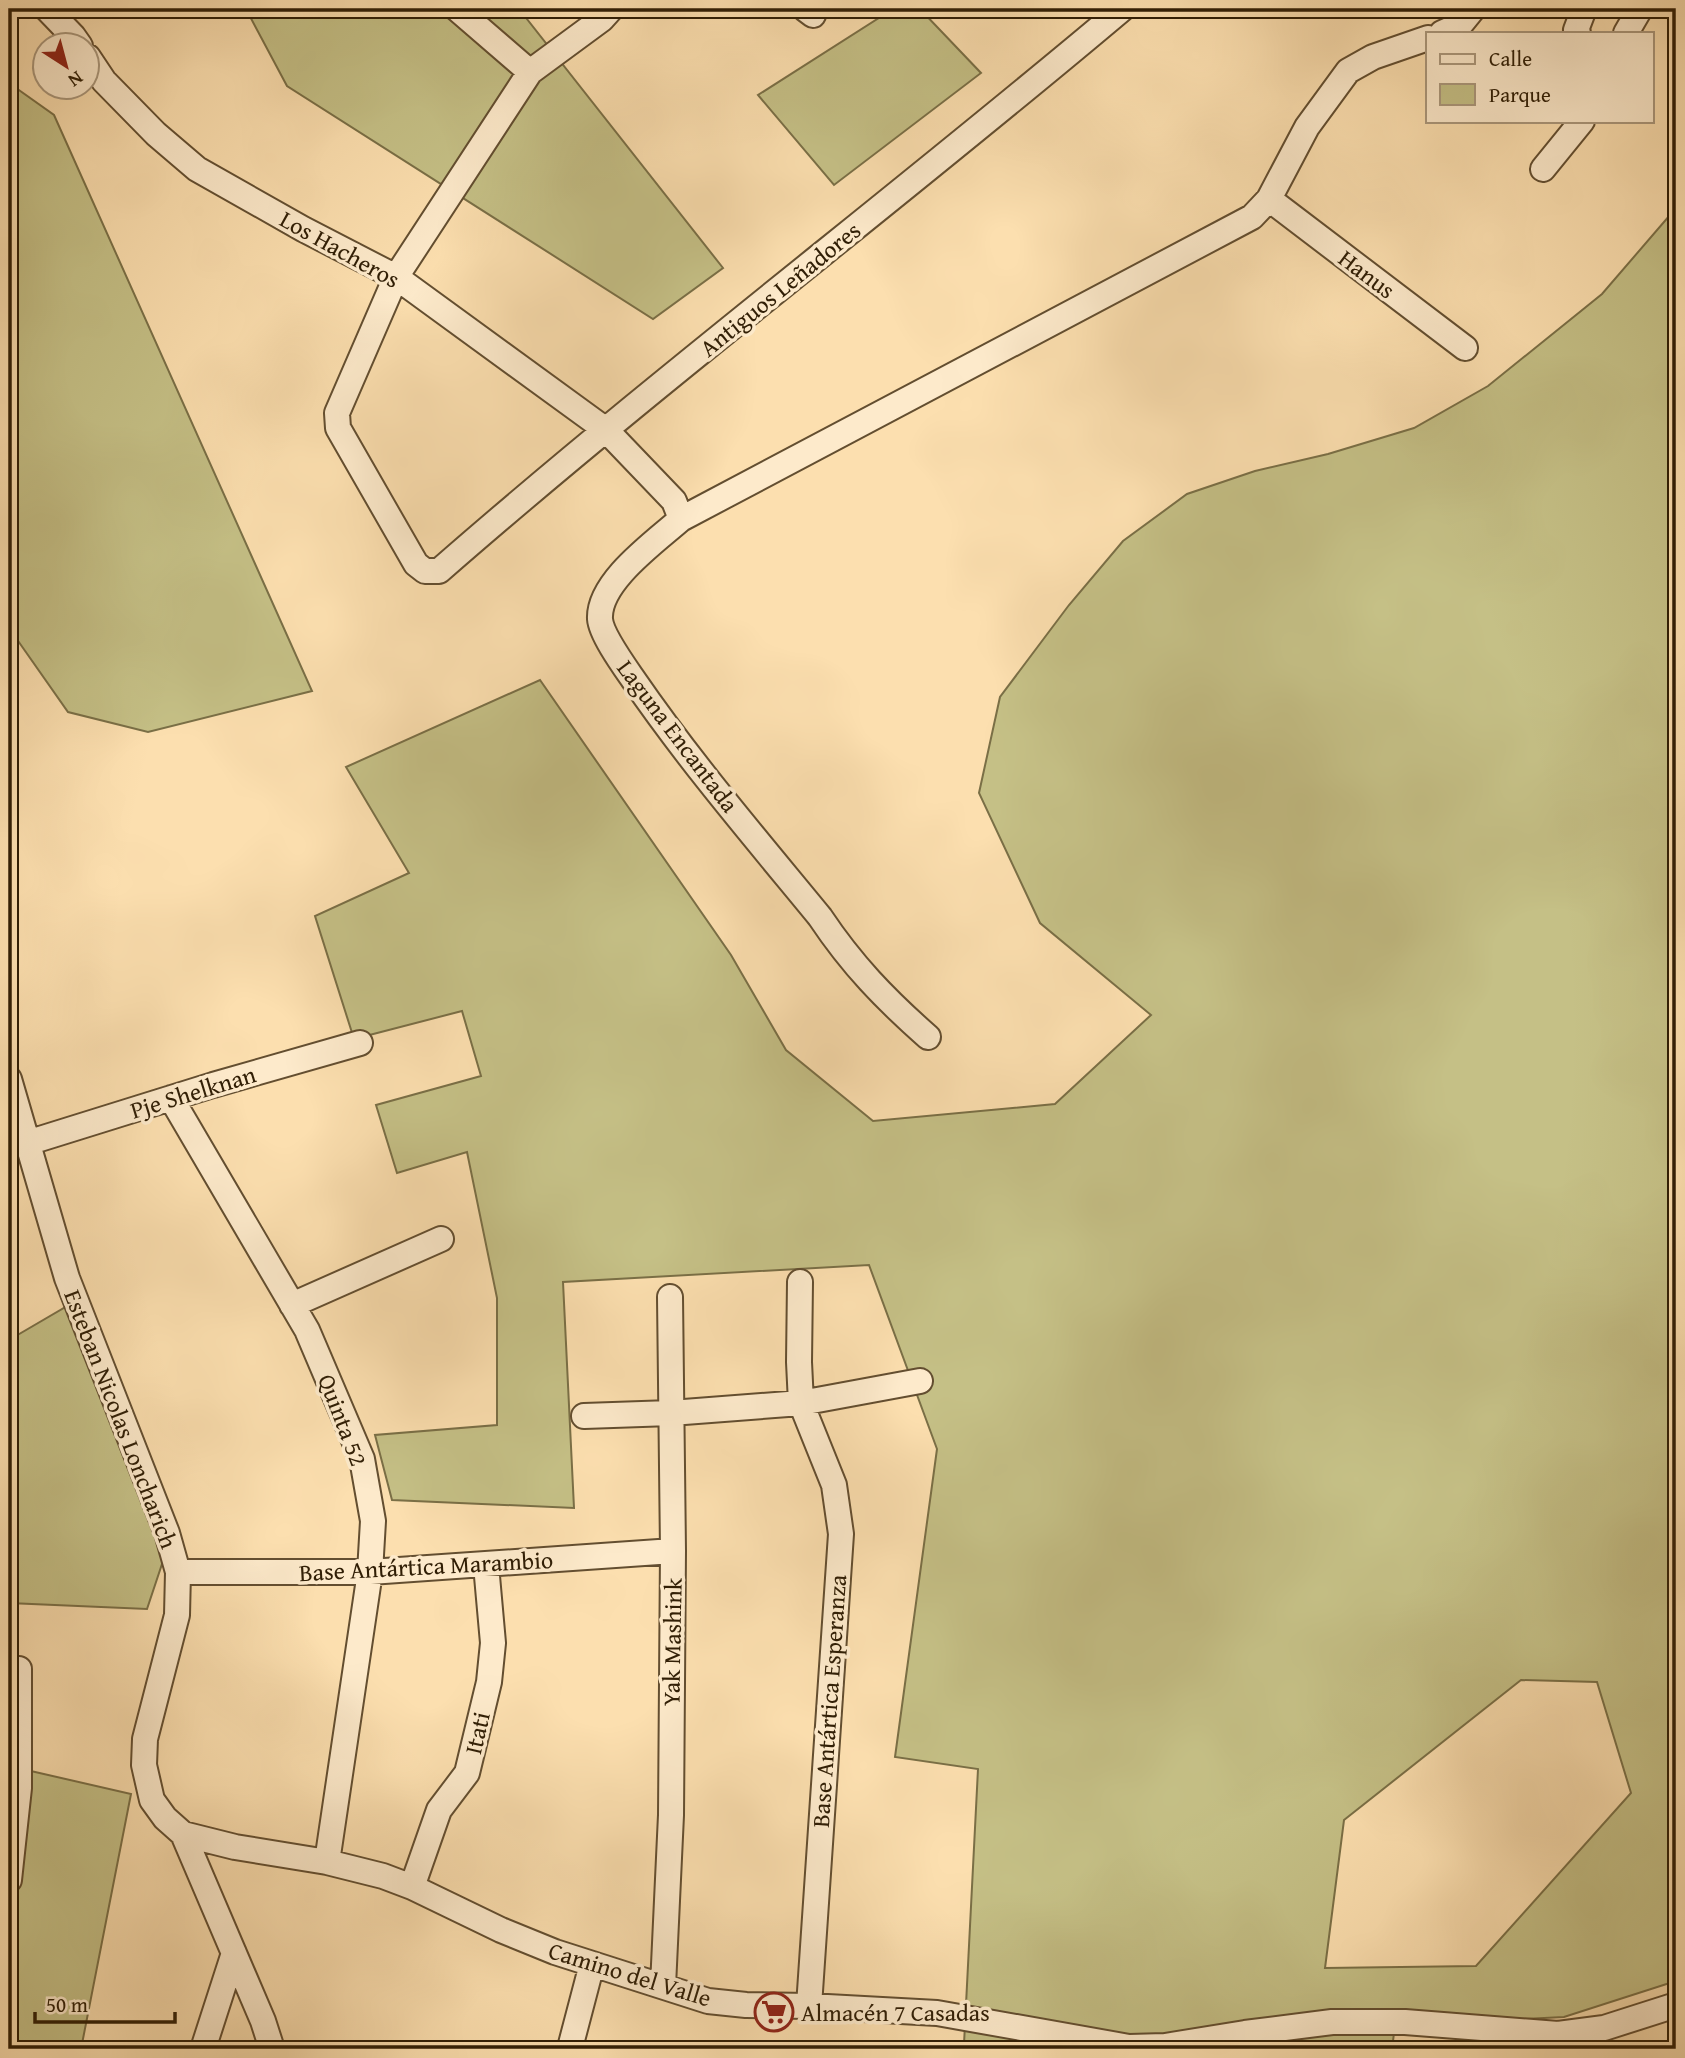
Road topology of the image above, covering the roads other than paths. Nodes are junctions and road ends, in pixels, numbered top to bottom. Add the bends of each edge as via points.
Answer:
1 (47, 9) edge
2 (457, 9) edge
3 (611, 9) edge
4 (1122, 9) edge
5 (1473, 9) edge
6 (1584, 9) edge
7 (1640, 9) edge
8 (68, 32) edge
9 (1444, 32) edge
10 (1577, 32) edge
11 (1627, 32) edge
12 (1426, 39) edge
13 (530, 72) junction
14 (102, 78) edge
15 (1581, 122) edge
16 (1543, 169) dead end
17 (1269, 199) junction
18 (396, 277) junction
19 (1465, 348) dead end
20 (606, 430) junction
21 (681, 519) junction
22 (928, 1037) dead end
23 (360, 1044) dead end
24 (9, 1079) edge
25 (171, 1098) junction
26 (27, 1143) junction
27 (441, 1239) dead end
28 (800, 1282) dead end
29 (670, 1297) dead end
30 (292, 1305) junction
31 (920, 1381) dead end
32 (801, 1403) junction
33 (671, 1413) junction
34 (584, 1416) dead end
35 (673, 1551) junction
36 (486, 1565) junction
37 (178, 1572) junction
38 (370, 1572) junction
39 (19, 1670) dead end
40 (183, 1834) junction
41 (327, 1862) junction
42 (9, 1880) edge
43 (412, 1887) junction
44 (234, 1953) junction
45 (592, 1964) junction
46 (663, 1986) junction
47 (1676, 2005) edge
48 (809, 2006) junction
49 (203, 2049) edge
50 (272, 2049) edge
51 (572, 2049) edge

1 - 8 street
2 - 13 street
3 - 13 street
4 - 20 street, Antiguos Leñadores
5 - 9 street via 1461,25
6 - 10 street
7 - 11 street
12 - 17 street via 1348,71 1307,127
13 - 18 street
14 - 18 street, Los Hacheros via 197,169
15 - 16 street
17 - 19 street, Hanus
17 - 21 street, Laguna Encantada via 1252,217
18 - 20 street, Los Hacheros
18 - 20 street, Antiguos Leñadores via 337,413 338,428 416,564 425,571 439,570
20 - 21 street via 674,501
21 - 22 street, Laguna Encantada via 617,576 605,594 600,620 614,652 666,728 838,944 884,998
23 - 25 street, Pje Shelknan
24 - 26 street, Esteban Nicolas Loncharich
25 - 26 street, Pje Shelknan
25 - 30 street, Quinta 52
26 - 37 street, Esteban Nicolas Loncharich via 67,1278
27 - 30 street
28 - 32 street, Base Antártica Esperanza
29 - 33 street, Yak Mashink
30 - 38 street, Quinta 52 via 362,1459 373,1521
31 - 32 street
32 - 33 street
32 - 48 street, Base Antártica Esperanza via 834,1485 841,1534
33 - 34 street
33 - 35 street, Yak Mashink
35 - 36 street, Base Antártica Marambio
35 - 46 street, Yak Mashink via 671,1815
36 - 38 street, Base Antártica Marambio
36 - 43 street, Itati via 493,1643 489,1682 467,1773 439,1810
37 - 38 street, Base Antártica Marambio
37 - 40 street, Esteban Nicolas Loncharich via 177,1615 145,1739 144,1765 152,1800
38 - 41 street, Quinta 52
39 - 42 street via 19,1788
40 - 41 street, Camino del Valle
40 - 44 street
41 - 43 street, Camino del Valle
43 - 45 street, Camino del Valle via 501,1930
44 - 49 street
44 - 50 street
45 - 46 street, Camino del Valle
45 - 51 street
46 - 48 street, Camino del Valle via 708,2001
47 - 48 street, Camino del Valle via 1604,2028 1558,2034 1405,2022 1332,2022 1165,2046 1129,2046 937,2013

